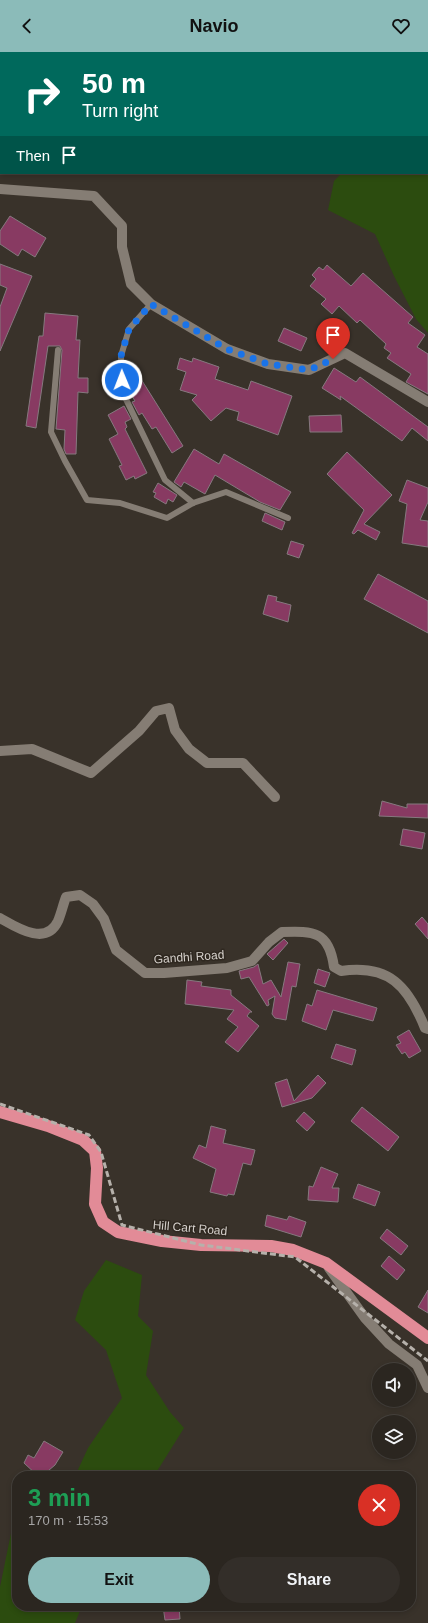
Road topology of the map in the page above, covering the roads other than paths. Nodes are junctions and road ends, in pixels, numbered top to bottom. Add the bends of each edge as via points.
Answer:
1 (0, 188) edge
2 (151, 304) junction
3 (58, 350) dead end
4 (428, 402) edge
5 (193, 503) junction
6 (288, 518) dead end
7 (0, 752) edge
8 (275, 797) dead end
9 (0, 918) edge
10 (428, 1029) edge
11 (0, 1112) edge
12 (326, 1263) junction
13 (428, 1338) edge
14 (428, 1388) edge

1 - 2 street via 94,196 122,226 122,247 131,284
2 - 4 street via 227,349 268,364 309,370 345,353
2 - 5 lane via 129,329 121,356 122,392 165,480
3 - 5 lane via 51,432 87,500 120,503 167,518
5 - 6 lane via 226,492
7 - 8 street via 32,749 90,773 139,732 156,711 169,708 175,730 189,750 207,763 243,764
9 - 10 street, Gandhi Road via 37,935 50,931 57,922 66,897 80,895 93,904 104,919 116,950 145,973 227,968 252,961 282,932 317,934 327,942 334,967 341,971 356,969 380,972 401,986 416,1005 425,1028
11 - 12 highway, Hill Cart Road via 48,1126 83,1140 95,1151 95,1204 103,1222 118,1232 162,1241 201,1245 271,1246 292,1250
12 - 13 highway, Hill Cart Road
12 - 14 street via 365,1318 389,1344 417,1365

